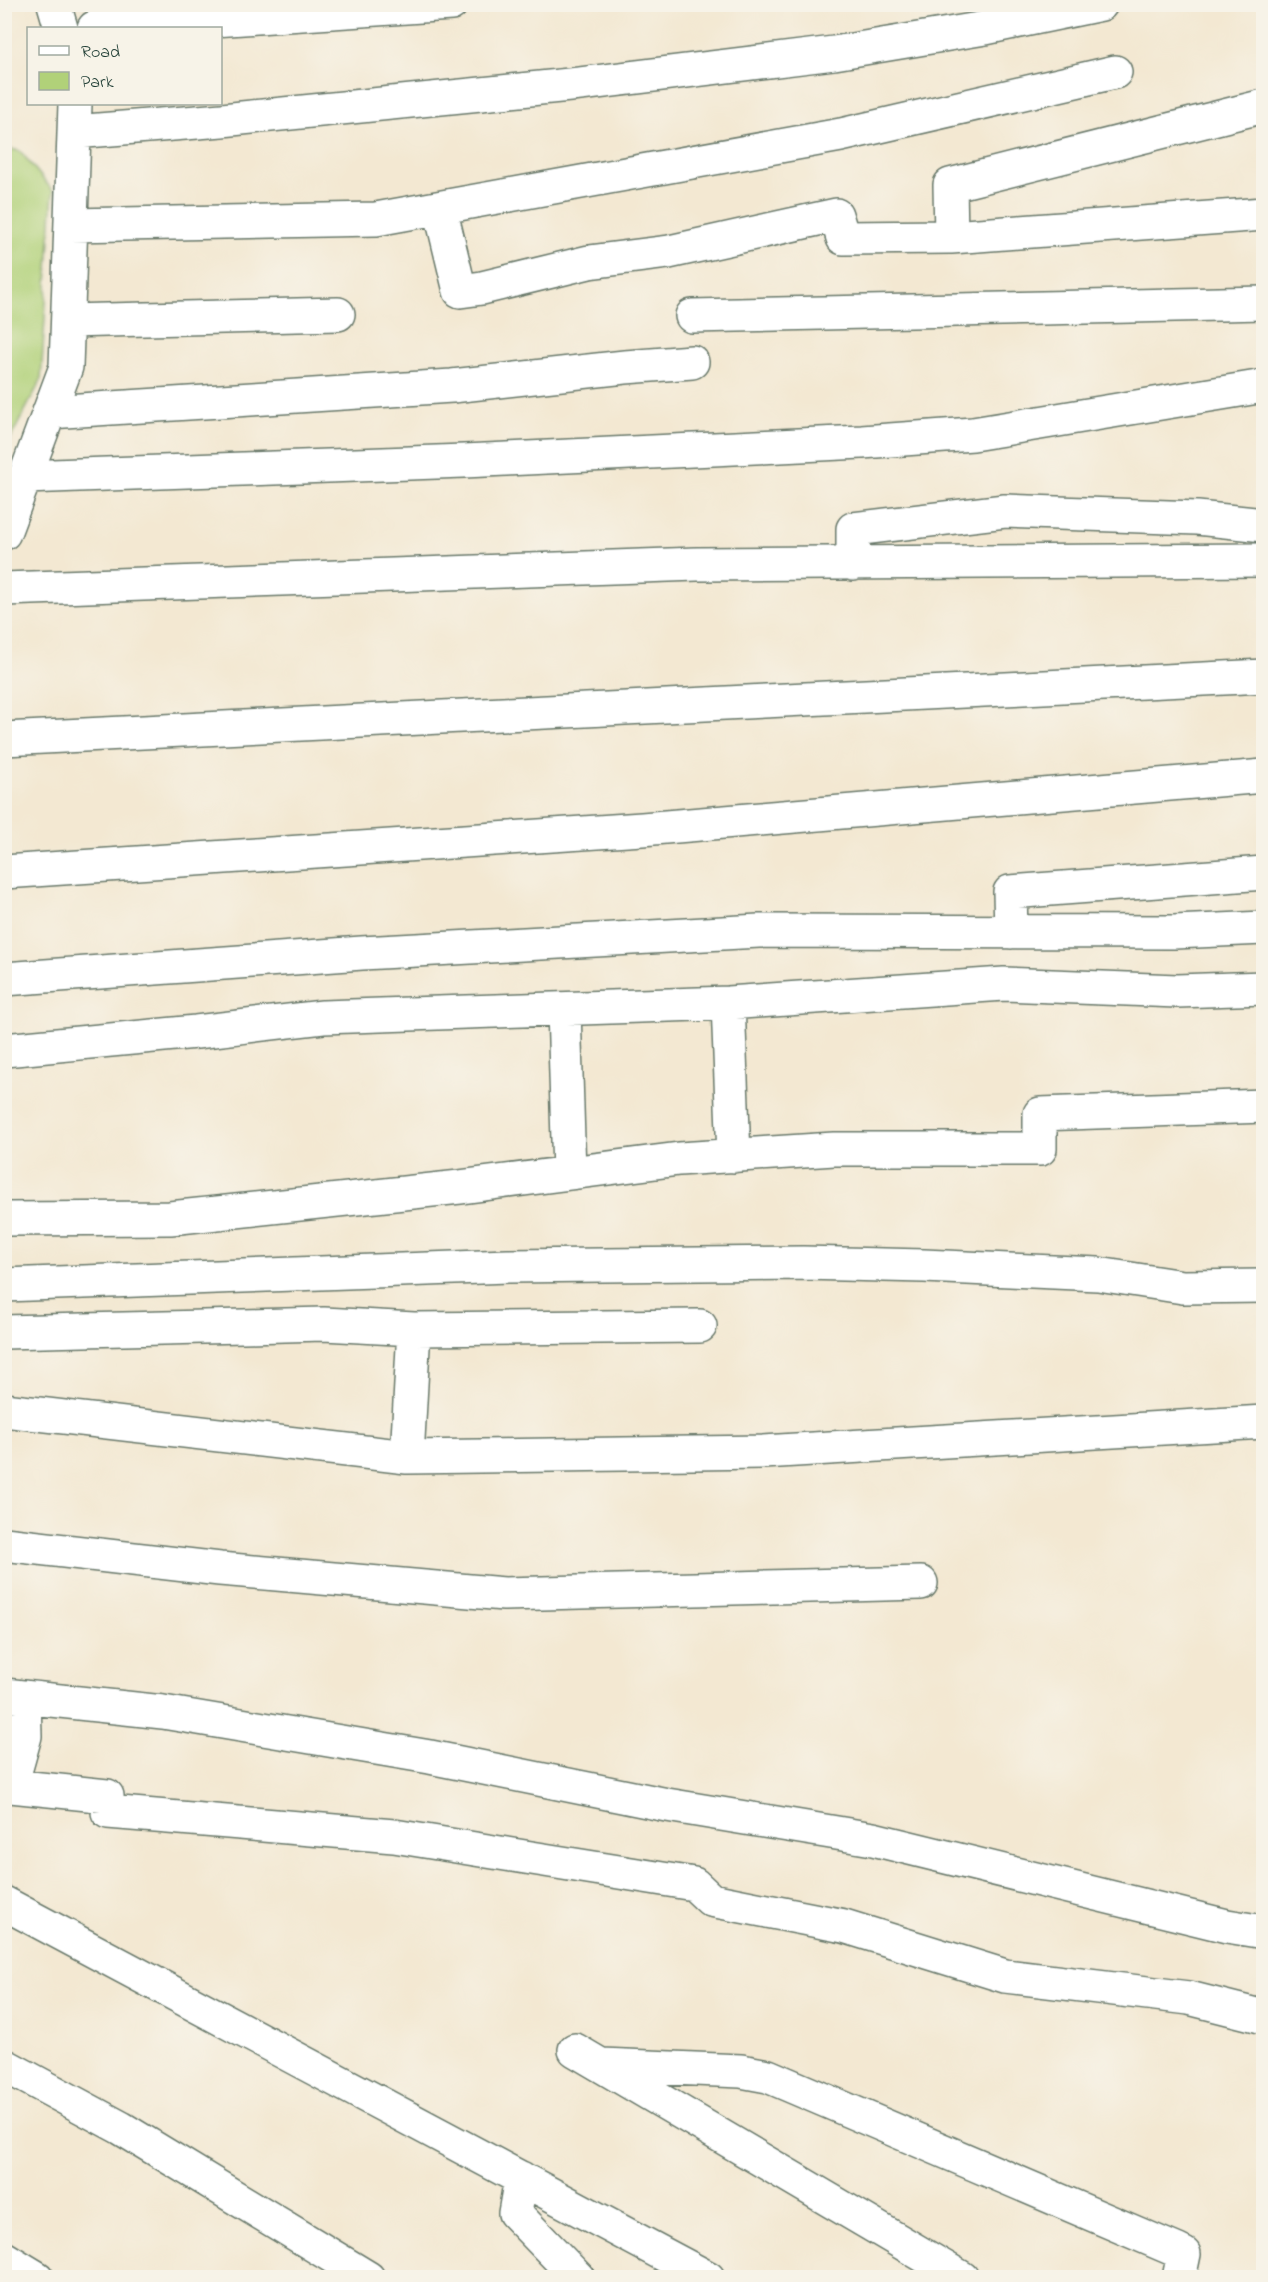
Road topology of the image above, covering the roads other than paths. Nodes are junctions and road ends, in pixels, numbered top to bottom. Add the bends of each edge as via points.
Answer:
1 (54, 4) edge
2 (451, 4) edge
3 (1101, 4) edge
4 (61, 27) edge
5 (109, 27) edge
6 (1115, 72) dead end
7 (1263, 106) edge
8 (75, 118) edge
9 (440, 208) junction
10 (1263, 214) edge
11 (71, 225) junction
12 (951, 237) junction
13 (1263, 303) edge
14 (338, 314) dead end
15 (692, 316) dead end
16 (68, 321) junction
17 (692, 362) dead end
18 (1263, 387) edge
19 (49, 412) junction
20 (25, 477) junction
21 (1263, 525) edge
22 (4, 533) edge
23 (1263, 560) edge
24 (853, 564) junction
25 (4, 589) edge
26 (1263, 676) edge
27 (4, 739) edge
28 (1263, 776) edge
29 (4, 872) edge
30 (1263, 873) edge
31 (1263, 928) edge
32 (1011, 932) junction
33 (4, 979) edge
34 (1263, 988) edge
35 (728, 1003) junction
36 (564, 1009) junction
37 (4, 1050) edge
38 (1263, 1106) edge
39 (734, 1156) junction
40 (569, 1173) junction
41 (4, 1219) edge
42 (4, 1285) edge
43 (1263, 1286) edge
44 (700, 1326) dead end
45 (414, 1329) junction
46 (4, 1332) edge
47 (4, 1410) edge
48 (1263, 1422) edge
49 (407, 1457) junction
50 (4, 1544) edge
51 (921, 1583) dead end
52 (14, 1696) edge
53 (4, 1903) edge
54 (1263, 1932) edge
55 (1263, 2017) edge
56 (4, 2065) edge
57 (521, 2178) junction
58 (4, 2258) edge
59 (37, 2277) edge
60 (368, 2277) edge
61 (578, 2277) edge
62 (708, 2277) edge
63 (962, 2277) edge
64 (1179, 2277) edge

1 - 4 street
2 - 5 street
3 - 8 street via 834,53 580,84 222,120
6 - 9 street via 841,135
7 - 12 street via 950,185
8 - 11 street
9 - 11 street via 376,219
9 - 12 street via 460,291 589,262 669,252 836,215 843,238
10 - 12 street
11 - 16 street
13 - 15 street
14 - 16 street
16 - 19 street via 66,367
17 - 19 street via 452,386
18 - 20 street via 973,434 464,461
19 - 20 street
20 - 22 street
21 - 24 street via 1197,518 1005,511 853,529
23 - 24 street
24 - 25 street via 697,564
26 - 27 street
28 - 29 street via 654,828
30 - 32 street via 1010,892
31 - 32 street
32 - 33 street via 759,931 374,952
34 - 35 street via 1177,991 1004,984
35 - 36 street
35 - 39 street
36 - 37 street via 323,1017
36 - 40 street
38 - 39 street via 1040,1114 1040,1149 834,1149
39 - 40 street
40 - 41 street via 170,1218
42 - 43 street via 508,1266 803,1263 1098,1274 1183,1287
44 - 45 street
45 - 46 street via 324,1324
45 - 49 street
47 - 49 street
48 - 49 street via 763,1452
50 - 51 street via 220,1569 504,1594
52 - 54 street via 163,1712 873,1839
52 - 55 street via 25,1736 11,1786 106,1796 108,1812 394,1836 694,1884 711,1900 844,1926 1005,1976 1189,1998
53 - 57 street
56 - 60 street via 121,2128
57 - 61 street via 515,2213
57 - 62 street
58 - 59 street
63 - 64 street via 589,2057 768,2076 1178,2251 1184,2254

